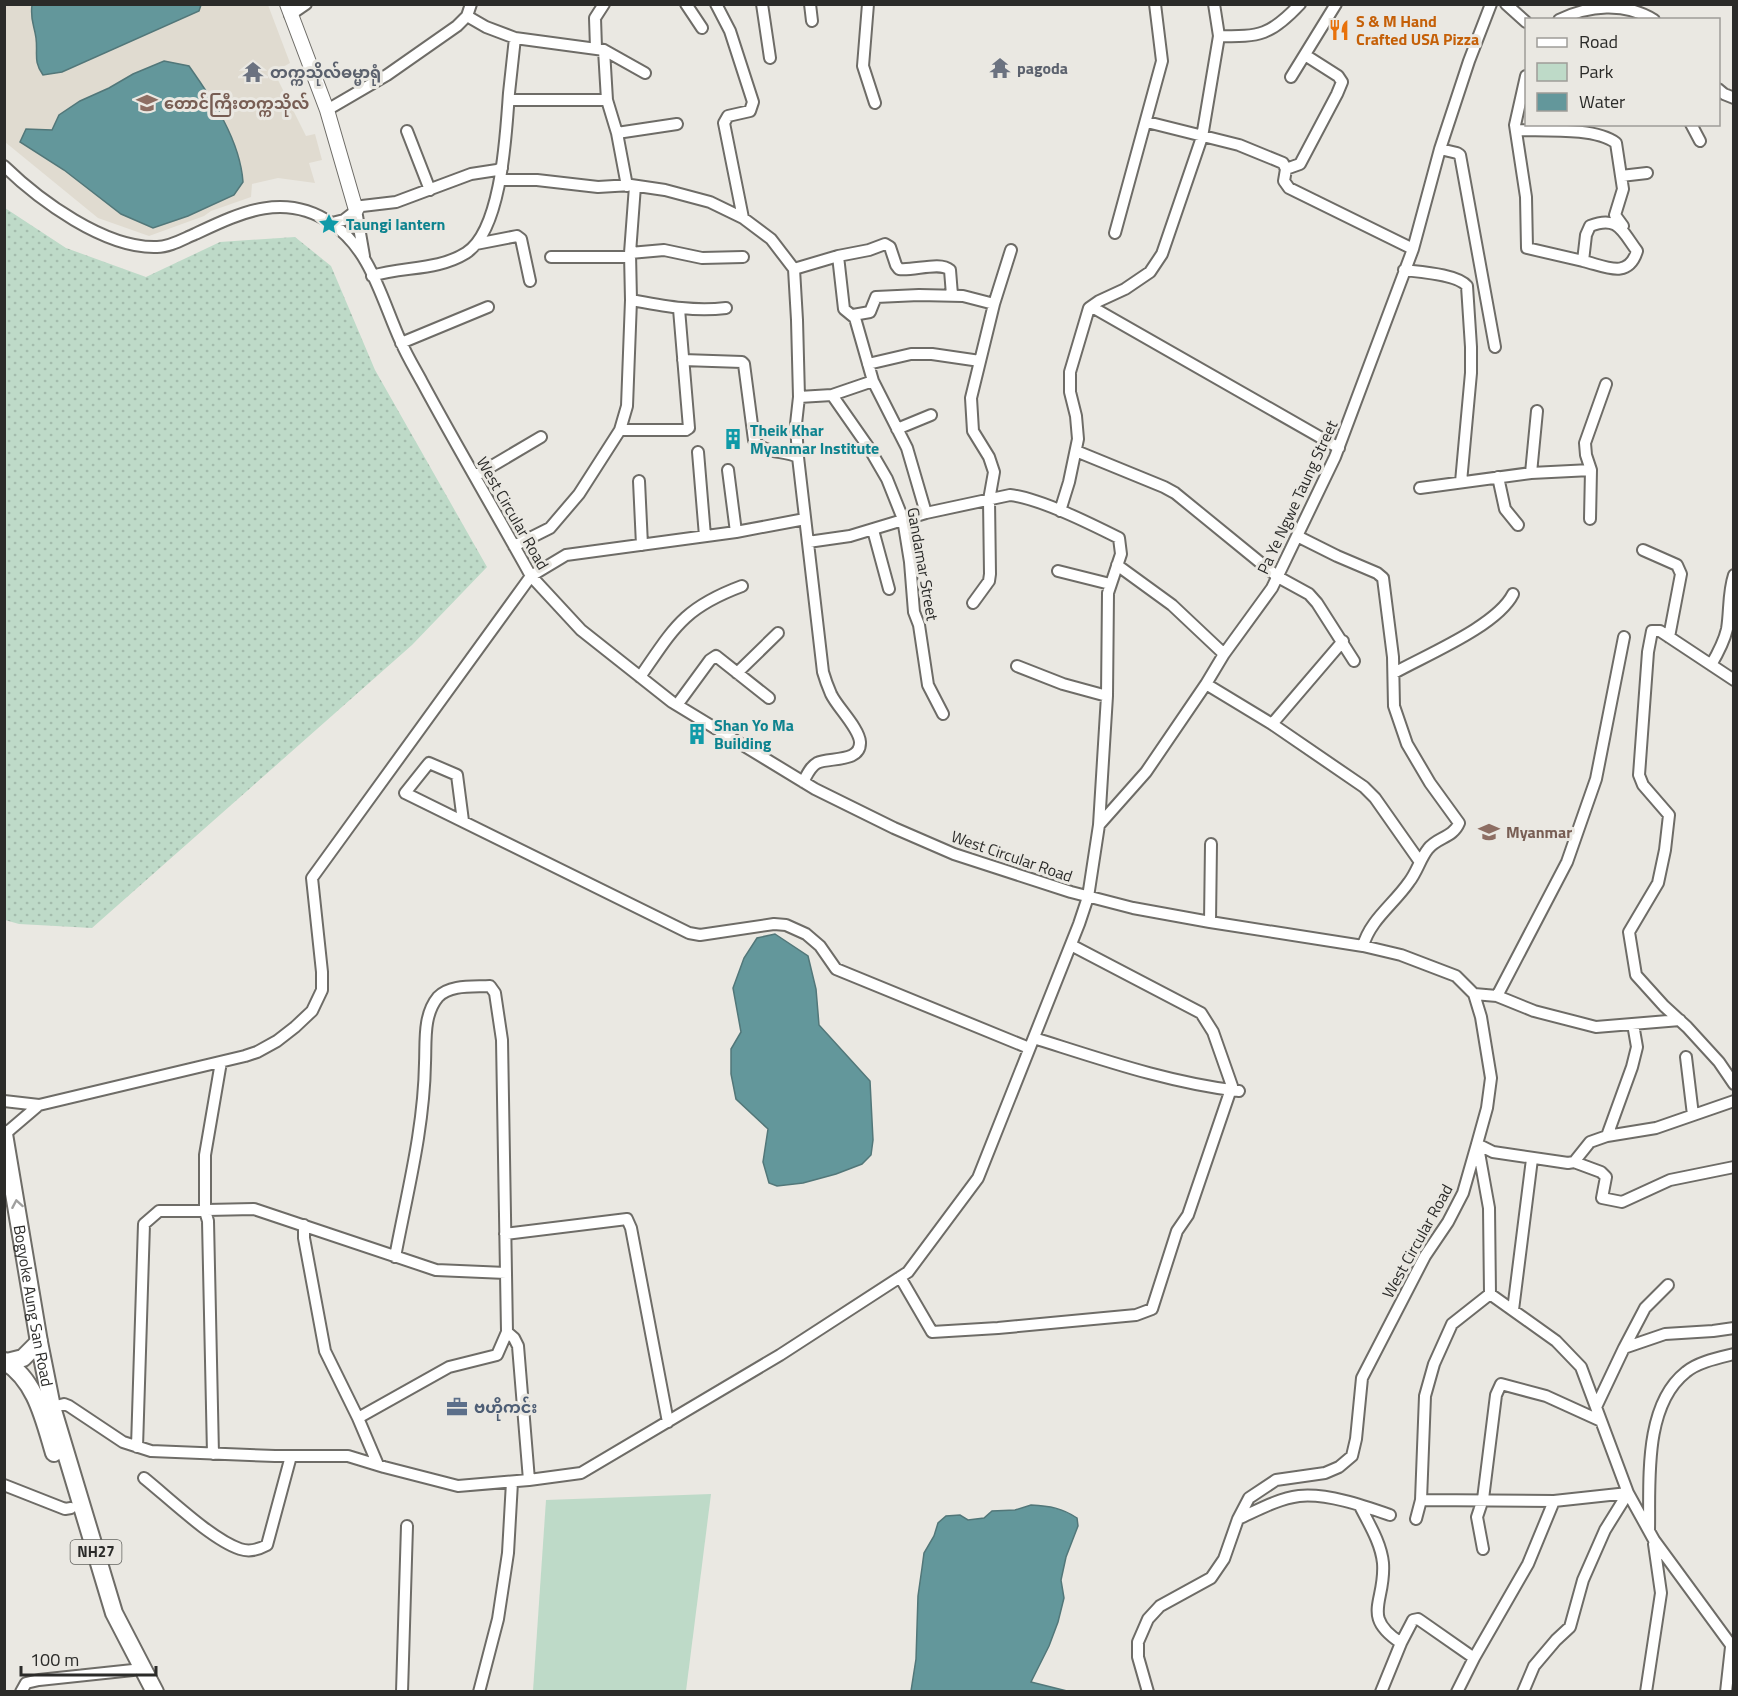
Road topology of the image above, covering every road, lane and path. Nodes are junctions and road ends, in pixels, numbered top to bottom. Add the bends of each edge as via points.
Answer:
1 (306, 4) edge
2 (471, 4) edge
3 (604, 4) edge
4 (686, 4) edge
5 (716, 4) edge
6 (762, 4) edge
7 (810, 4) edge
8 (868, 4) edge
9 (1155, 4) edge
10 (1214, 4) edge
11 (1299, 4) edge
12 (1336, 4) edge
13 (1491, 4) edge
14 (1506, 4) edge
15 (288, 10) edge
16 (1649, 13) edge
17 (467, 16) junction
18 (1563, 18) edge
19 (1525, 20) edge
20 (812, 21) dead end
21 (702, 28) dead end
22 (1219, 36) junction
23 (515, 38) junction
24 (600, 49) junction
25 (1305, 55) junction
26 (770, 58) dead end
27 (645, 73) dead end
28 (1291, 77) dead end
29 (1525, 84) edge
30 (1720, 90) edge
31 (1734, 98) edge
32 (508, 100) junction
33 (607, 100) junction
34 (875, 103) dead end
35 (327, 110) junction
36 (1147, 122) junction
37 (677, 124) dead end
38 (1692, 126) edge
39 (1517, 130) junction
40 (407, 131) dead end
41 (617, 133) junction
42 (1202, 137) junction
43 (1700, 141) dead end
44 (1440, 149) junction
45 (4, 166) edge
46 (502, 168) junction
47 (1286, 169) junction
48 (1647, 173) dead end
49 (1621, 176) junction
50 (501, 180) junction
51 (631, 186) junction
52 (430, 190) junction
53 (356, 210) junction
54 (743, 218) junction
55 (332, 223) junction
56 (1115, 233) dead end
57 (1638, 243) dead end
58 (476, 244) junction
59 (1413, 249) junction
60 (1011, 250) dead end
61 (630, 255) junction
62 (364, 256) junction
63 (838, 256) junction
64 (551, 257) dead end
65 (743, 257) dead end
66 (1583, 261) junction
67 (794, 269) junction
68 (1404, 270) junction
69 (372, 276) junction
70 (530, 281) dead end
71 (952, 295) junction
72 (631, 300) junction
73 (994, 304) junction
74 (488, 307) dead end
75 (726, 308) dead end
76 (1092, 308) junction
77 (679, 309) junction
78 (853, 315) junction
79 (402, 343) junction
80 (1495, 347) dead end
81 (683, 360) junction
82 (980, 361) junction
83 (868, 364) junction
84 (873, 381) junction
85 (1606, 384) dead end
86 (832, 395) junction
87 (799, 397) junction
88 (1537, 411) dead end
89 (931, 415) dead end
90 (897, 429) junction
91 (620, 430) junction
92 (540, 437) dead end
93 (1339, 448) junction
94 (1076, 451) junction
95 (698, 452) dead end
96 (798, 457) junction
97 (728, 470) dead end
98 (1591, 470) junction
99 (1531, 473) junction
100 (475, 476) junction
101 (1498, 477) junction
102 (639, 481) dead end
103 (1461, 482) junction
104 (1420, 488) dead end
105 (989, 500) junction
106 (1060, 512) junction
107 (926, 513) junction
108 (805, 519) junction
109 (903, 519) junction
110 (1590, 519) dead end
111 (1518, 525) dead end
112 (873, 530) junction
113 (736, 532) junction
114 (705, 536) junction
115 (1297, 536) junction
116 (808, 543) junction
117 (642, 545) junction
118 (514, 546) junction
119 (1643, 550) dead end
120 (1117, 565) junction
121 (1058, 571) dead end
122 (1734, 575) edge
123 (531, 576) junction
124 (1278, 577) junction
125 (1110, 584) junction
126 (742, 586) dead end
127 (889, 589) dead end
128 (1513, 594) dead end
129 (973, 603) dead end
130 (778, 633) dead end
131 (1624, 637) dead end
132 (1669, 637) junction
133 (1343, 642) junction
134 (1224, 654) junction
135 (1354, 661) dead end
136 (1711, 664) junction
137 (1017, 666) dead end
138 (737, 673) junction
139 (1394, 673) junction
140 (639, 677) junction
141 (1734, 680) edge
142 (1206, 684) junction
143 (1107, 696) junction
144 (769, 698) dead end
145 (677, 705) junction
146 (943, 714) dead end
147 (1272, 724) junction
148 (803, 782) junction
149 (463, 821) junction
150 (1100, 825) junction
151 (1211, 844) dead end
152 (1420, 862) junction
153 (1088, 897) junction
154 (1209, 922) junction
155 (1071, 945) junction
156 (1363, 946) junction
157 (1474, 994) junction
158 (1497, 996) junction
159 (1680, 1020) junction
160 (1633, 1024) junction
161 (1032, 1043) junction
162 (1686, 1057) dead end
163 (220, 1062) junction
164 (1734, 1084) edge
165 (1235, 1091) junction
166 (4, 1101) edge
167 (1734, 1101) edge
168 (39, 1105) junction
169 (1693, 1115) junction
170 (4, 1134) edge
171 (1607, 1136) junction
172 (1477, 1144) junction
173 (1532, 1158) junction
174 (1574, 1162) junction
175 (1734, 1167) edge
176 (205, 1211) junction
177 (304, 1226) junction
178 (505, 1234) junction
179 (395, 1257) junction
180 (506, 1273) junction
181 (900, 1277) junction
182 (1668, 1286) dead end
183 (1490, 1294) junction
184 (1513, 1310) junction
185 (1734, 1328) edge
186 (507, 1332) junction
187 (39, 1342) junction
188 (1624, 1348) junction
189 (1734, 1354) edge
190 (6, 1362) edge
191 (52, 1407) junction
192 (1596, 1407) junction
193 (358, 1418) junction
194 (1601, 1421) junction
195 (668, 1422) junction
196 (137, 1448) junction
197 (213, 1454) junction
198 (291, 1456) junction
199 (378, 1465) junction
200 (144, 1478) dead end
201 (529, 1480) junction
202 (512, 1482) junction
203 (4, 1485) edge
204 (1628, 1493) junction
205 (1483, 1499) junction
206 (1421, 1500) junction
207 (1554, 1501) junction
208 (1360, 1506) junction
209 (74, 1514) junction
210 (1390, 1515) dead end
211 (1238, 1519) junction
212 (1416, 1519) dead end
213 (407, 1526) dead end
214 (1651, 1536) junction
215 (1483, 1549) dead end
216 (1401, 1643) junction
217 (1732, 1648) edge
218 (1474, 1658) junction
219 (133, 1670) junction
220 (21, 1692) edge
221 (144, 1692) edge
222 (155, 1692) edge
223 (402, 1692) edge
224 (479, 1692) edge
225 (1148, 1692) edge
226 (1381, 1692) edge
227 (1457, 1692) edge
228 (1523, 1692) edge
229 (1646, 1692) edge
230 (1726, 1692) edge

1 - 15 street
2 - 17 street
3 - 24 street via 595,18
4 - 21 street
5 - 54 street via 730,31 753,102 750,111 728,116 724,123
6 - 26 street
7 - 20 street
8 - 34 street via 863,66
9 - 36 street via 1162,61
10 - 22 street
11 - 22 street via 1269,31 1248,37
12 - 25 street
13 - 44 street, Pa Ye Ngwe Taung Street
14 - 19 street
15 - 35 main road
16 - 18 street via 1596,8 1578,10
17 - 23 street
17 - 35 street via 387,75
22 - 42 street
23 - 24 street
23 - 32 street
24 - 27 street
24 - 33 street
25 - 28 street
25 - 47 street via 1342,82 1299,164
29 - 39 street
30 - 31 street
32 - 33 street
32 - 46 street
33 - 41 street
35 - 53 main road
36 - 42 street
36 - 56 street
37 - 41 street
38 - 43 street
39 - 49 street via 1574,132 1610,139 1616,143
39 - 66 street via 1526,196 1527,248
40 - 52 street
41 - 51 street
42 - 47 street via 1265,155 1283,163
42 - 76 street via 1162,254 1150,272
44 - 59 street, Pa Ye Ngwe Taung Street
44 - 80 street via 1460,155
45 - 55 street, West Circular Road via 86,228 139,246 173,244 260,208 303,209
46 - 50 street
46 - 52 street via 471,174
47 - 59 street via 1284,181 1288,188
48 - 49 street
49 - 57 street via 1623,189 1615,215
50 - 51 street
50 - 58 street
51 - 54 street via 710,202
51 - 61 street
52 - 53 street
53 - 55 street via 344,220
53 - 62 street
54 - 67 street via 771,239
55 - 62 street, West Circular Road
58 - 69 street via 466,253 433,267
58 - 70 street via 517,236 521,239
59 - 68 street, Pa Ye Ngwe Taung Street
60 - 73 street
61 - 64 street
61 - 65 street via 664,250 702,258
61 - 72 street
62 - 69 street, West Circular Road
63 - 67 street
63 - 71 street via 888,245 899,269 946,266 950,270
63 - 78 street via 844,309
66 - 66 street via 1620,270 1629,267 1637,251 1616,224 1602,222 1590,226
67 - 87 street
68 - 93 street, Pa Ye Ngwe Taung Street
68 - 103 street via 1462,280 1467,286 1471,373
69 - 79 street, West Circular Road
71 - 73 street
71 - 78 street via 876,297 870,312
72 - 77 street
72 - 91 street via 627,406
73 - 82 street
74 - 79 street
75 - 77 street
76 - 93 street
76 - 94 street via 1070,372
77 - 81 street
78 - 83 street
79 - 100 street, West Circular Road
81 - 91 street via 689,428
81 - 96 street via 742,362 754,440 760,447
82 - 83 street via 911,354
82 - 105 street via 971,398 971,420 975,436 992,464
83 - 84 street
84 - 86 street
84 - 90 street
85 - 98 street via 1585,443
86 - 87 street
86 - 109 street, Gandamar Street via 887,479
87 - 96 street
88 - 99 street
89 - 90 street
90 - 107 street via 907,448
91 - 118 street via 579,494 550,528
92 - 100 street
93 - 115 street, Pa Ye Ngwe Taung Street
94 - 106 street
94 - 124 street via 1175,493
95 - 114 street
96 - 108 street
97 - 113 street
98 - 99 street
98 - 110 street
99 - 101 street
100 - 118 street, West Circular Road
101 - 103 street
101 - 111 street via 1504,508
102 - 117 street
103 - 104 street
105 - 106 street via 1003,495 1018,496
105 - 107 street
105 - 129 street via 990,574
106 - 120 street via 1119,538 1121,554
107 - 109 street
108 - 113 street
108 - 116 street
109 - 112 street
109 - 146 street, Gandamar Street via 928,685
112 - 116 street
112 - 127 street
113 - 114 street
114 - 117 street
115 - 124 street, Pa Ye Ngwe Taung Street
115 - 139 street via 1383,578
116 - 148 street via 823,672 831,694 860,743 851,756 819,762
117 - 123 street via 566,555
118 - 123 street, West Circular Road
119 - 132 street via 1677,565 1681,574
120 - 125 street
120 - 134 street via 1172,605
121 - 125 street
122 - 136 street via 1727,628 1722,647
123 - 140 street, West Circular Road via 581,630
123 - 163 street via 312,878 322,972 318,1002 277,1041 257,1052
124 - 133 street via 1309,594
124 - 134 street, Pa Ye Ngwe Taung Street
125 - 143 street
126 - 140 street via 715,596 690,612 675,626
128 - 139 street via 1508,604 1488,620
130 - 138 street
131 - 158 street via 1596,779 1567,862
132 - 136 street
132 - 159 street via 1660,631 1650,635 1640,765 1643,785 1669,815 1665,850 1658,883 1629,932 1636,975
133 - 135 street
133 - 147 street
134 - 142 street, Pa Ye Ngwe Taung Street
136 - 141 street
137 - 143 street
138 - 144 street
138 - 145 street via 716,656
139 - 152 street via 1394,706 1407,744 1459,823 1452,834 1428,849
140 - 145 street, West Circular Road
142 - 147 street
142 - 150 street, Pa Ye Ngwe Taung Street via 1146,772
143 - 150 street
145 - 148 street, West Circular Road
147 - 152 street via 1364,787
148 - 153 street, West Circular Road via 954,854
149 - 149 street via 457,775 429,762 405,793
149 - 161 street via 689,933 786,925 820,946 836,969
150 - 153 street
151 - 154 street
152 - 156 street via 1405,888 1370,927
153 - 154 street, West Circular Road
153 - 155 street
154 - 156 street, West Circular Road
155 - 161 street
155 - 165 street via 1201,1013 1213,1032
156 - 157 street, West Circular Road via 1401,955 1456,976
157 - 158 street
157 - 172 street, West Circular Road via 1491,1078
158 - 160 street via 1596,1028
159 - 160 street
159 - 164 street
160 - 171 street via 1637,1047
161 - 165 street
161 - 181 street via 978,1178 908,1272
162 - 169 street
163 - 168 street
163 - 176 street via 205,1155
165 - 181 street via 1188,1215 1177,1231 1152,1309 1136,1315 932,1332
166 - 168 street
167 - 169 street
168 - 170 street
169 - 171 street via 1656,1128
187 -> 170 highway, Bogyoke Aung San Road / NH27
171 - 174 street via 1590,1142
172 - 173 street via 1493,1152
172 - 183 street via 1489,1208
172 - 211 street, West Circular Road via 1463,1193 1425,1256 1362,1378 1352,1456 1326,1473 1276,1480 1249,1498
173 - 174 street
173 - 184 street
174 - 175 street via 1606,1177 1602,1198 1622,1202 1670,1180
176 - 177 street via 254,1209
176 - 196 street via 159,1210 144,1224
176 - 197 street
177 - 179 street
177 - 193 street via 325,1351
178 - 179 street via 502,1040 495,993 490,986 451,988 432,1007 424,1036 422,1117
178 - 180 street
178 - 195 street via 627,1219
179 - 180 street via 436,1270
180 - 186 street
181 - 195 street
182 - 188 street via 1645,1308
183 - 184 street
183 - 206 street via 1452,1324 1434,1364 1425,1396
184 - 192 street via 1556,1341 1581,1367
185 - 188 street via 1665,1334
186 - 193 street via 497,1355 449,1367
186 - 201 street via 518,1346
187 - 190 highway via 23,1358
187 - 191 highway, Bogyoke Aung San Road / NH27
188 - 192 street
189 - 214 street via 1687,1370 1664,1401 1650,1456
190 - 209 highway, Bogyoke Aung San Road / NH27 via 25,1380 39,1402
191 - 196 street via 69,1406
191 - 222 highway, NH27 via 114,1613
192 - 194 street
193 - 199 street
194 - 204 street
194 - 205 street via 1546,1396 1501,1384 1496,1395
195 - 201 street via 581,1473
196 - 197 street
197 - 198 street
198 - 199 street via 348,1456
198 - 200 street via 267,1545 257,1550 242,1550 222,1541
199 - 202 street via 458,1486
201 - 202 street
202 - 224 street via 508,1553 498,1619
203 - 209 street
204 - 207 street
204 - 214 street
204 - 228 street via 1605,1530 1583,1580 1570,1627 1534,1666
205 - 206 street
205 - 207 street
205 - 215 street via 1477,1524
206 - 212 street
207 - 218 street via 1528,1564
208 - 210 street
208 - 211 street via 1301,1496 1278,1501
208 - 216 street via 1383,1563 1378,1620 1386,1633
209 - 219 highway, NH27 via 111,1629
211 - 225 street, West Circular Road via 1224,1559 1211,1578 1160,1606 1148,1619 1138,1642 1138,1657
213 - 223 street
214 - 217 street
214 - 229 street via 1661,1593
216 - 218 street via 1413,1620 1418,1619
216 - 226 street
217 - 230 street
218 - 227 street
219 - 220 street via 39,1680 26,1683
219 - 221 highway, NH27

